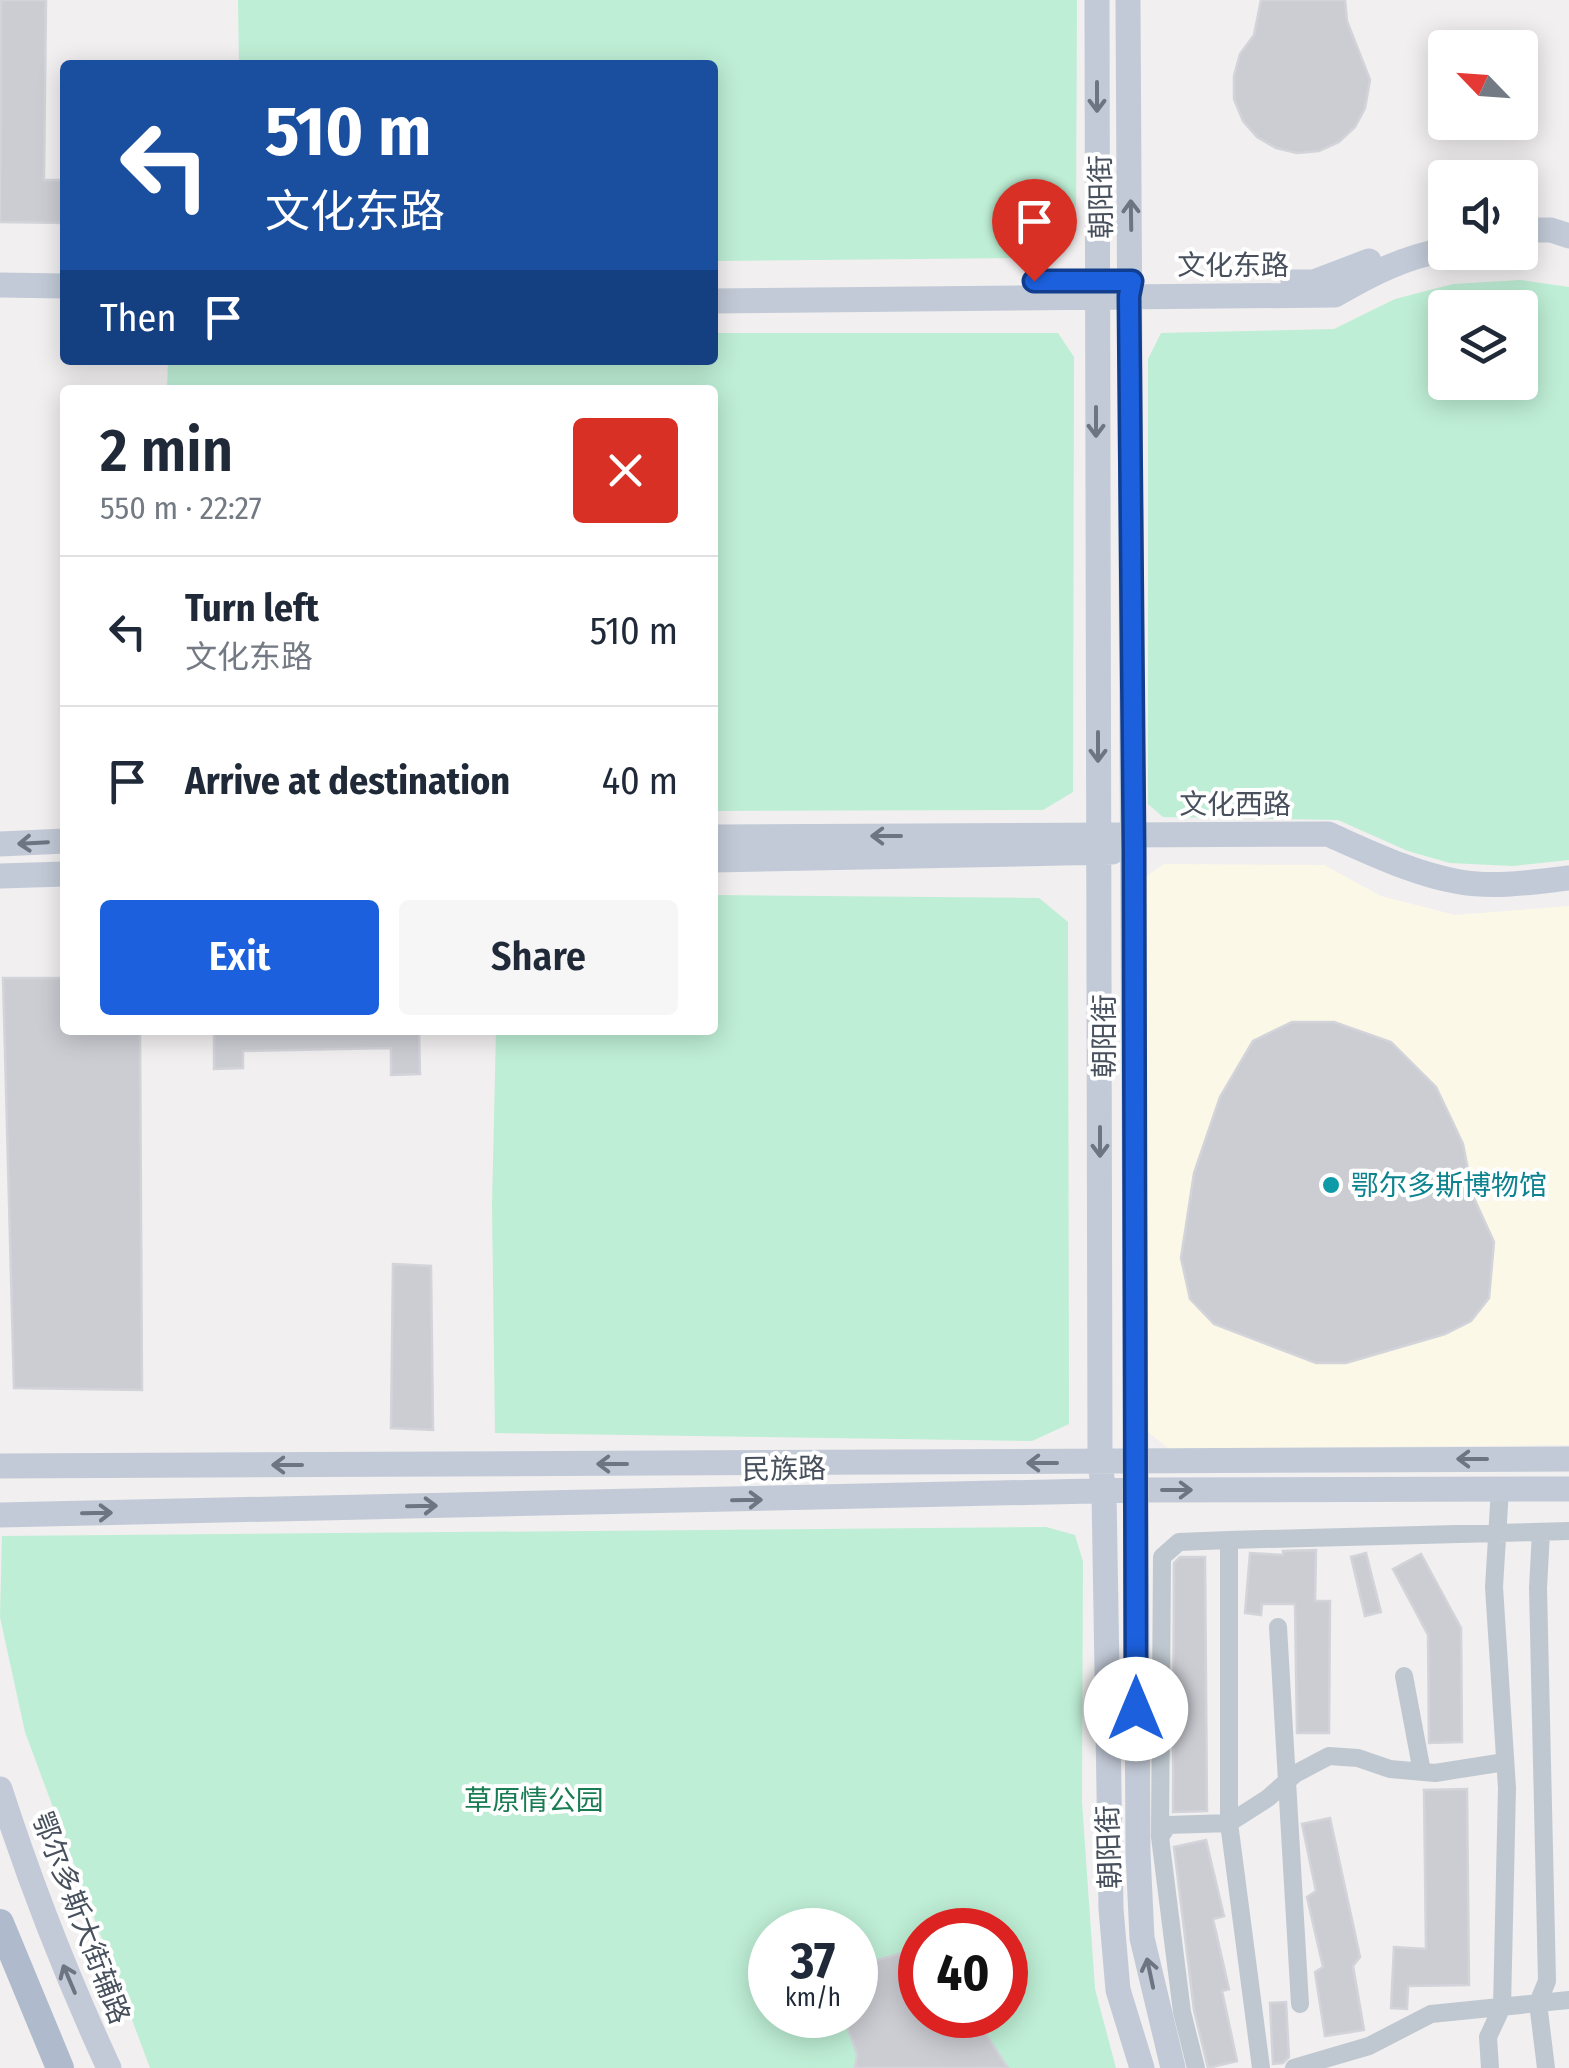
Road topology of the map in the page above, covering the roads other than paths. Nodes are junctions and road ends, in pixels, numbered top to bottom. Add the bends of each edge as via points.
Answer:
1 (1097, 0) edge
2 (1128, 0) edge
3 (1538, 230) edge
4 (1569, 236) edge
5 (1428, 240) edge
6 (1538, 243) edge
7 (1569, 248) edge
8 (1428, 253) edge
9 (0, 284) edge
10 (60, 286) edge
11 (718, 286) edge
12 (1096, 288) junction
13 (1130, 289) junction
14 (0, 300) edge
15 (60, 300) edge
16 (718, 301) edge
17 (718, 837) edge
18 (60, 841) edge
19 (1098, 843) junction
20 (1134, 843) junction
21 (0, 844) edge
22 (718, 860) edge
23 (60, 874) edge
24 (0, 876) edge
25 (1569, 878) edge
26 (1569, 888) edge
27 (1569, 1459) edge
28 (1134, 1460) junction
29 (1100, 1463) junction
30 (0, 1466) edge
31 (1500, 1489) junction
32 (1569, 1489) edge
33 (1137, 1490) junction
34 (1104, 1492) junction
35 (0, 1515) edge
36 (1569, 1531) edge
37 (1540, 1532) junction
38 (1500, 1533) junction
39 (1229, 1540) junction
40 (1278, 1627) dead end
41 (1404, 1676) dead end
42 (1505, 1762) junction
43 (1422, 1772) junction
44 (1287, 1781) junction
45 (0, 1789) edge
46 (1229, 1822) junction
47 (1160, 1838) junction
48 (0, 1923) edge
49 (1569, 2000) edge
50 (1538, 2003) junction
51 (1300, 2004) dead end
52 (1502, 2007) junction
53 (60, 2068) edge
54 (109, 2068) edge
55 (1142, 2068) edge
56 (1173, 2068) edge
57 (1196, 2068) edge
58 (1262, 2068) edge
59 (1294, 2068) edge
60 (1490, 2068) edge
61 (1546, 2068) edge

1 -> 12 street, 朝阳街
13 -> 2 street, 朝阳街
3 - 4 street
5 - 13 street, 文化东路 via 1314,282
6 - 7 street
8 - 13 street, 文化东路 via 1335,295
9 - 10 street
11 - 12 street, 文化东路
12 - 13 street, 文化东路
12 - 16 street, 文化东路
12 -> 19 street, 朝阳街
13 - 20 street, 朝阳街
14 - 15 street
19 -> 17 street, 文化西路
18 -> 21 street
19 - 20 street, 文化西路
19 - 22 street, 文化西路
19 -> 29 street, 朝阳街
20 - 25 street, 文化西路 via 1328,834 1404,867 1460,882
20 - 26 street, 文化西路 via 1328,850 1444,894
20 - 28 street, 朝阳街
23 - 24 street
27 -> 28 street, 民族路
28 - 29 street, 民族路
28 - 33 street, 朝阳街
29 -> 30 street, 民族路
29 - 34 street, 朝阳街
31 - 32 street, 民族路
33 -> 31 street, 民族路
31 - 38 street
33 - 34 street, 民族路
56 -> 33 street, 朝阳街 via 1142,1938
35 -> 34 street, 民族路
34 - 55 street, 朝阳街 via 1111,1909 1118,1990
36 - 37 street
37 - 38 street
37 - 50 street via 1547,1981
38 - 39 street
38 - 42 street via 1494,1587
39 - 46 street
39 - 47 street via 1179,1542 1162,1557
40 - 44 street
41 - 43 street
42 - 43 street
42 - 52 street
43 - 44 street via 1329,1756
44 - 46 street
44 - 51 street
54 -> 45 street, 鄂尔多斯大街辅路 via 27,1872
46 - 47 street via 1168,1825
46 - 58 street
47 - 57 street via 1182,2012
48 - 53 main road
49 - 50 street
50 - 52 street
50 - 61 street
52 - 59 street via 1431,2014 1370,2046
52 - 60 street via 1488,2037

